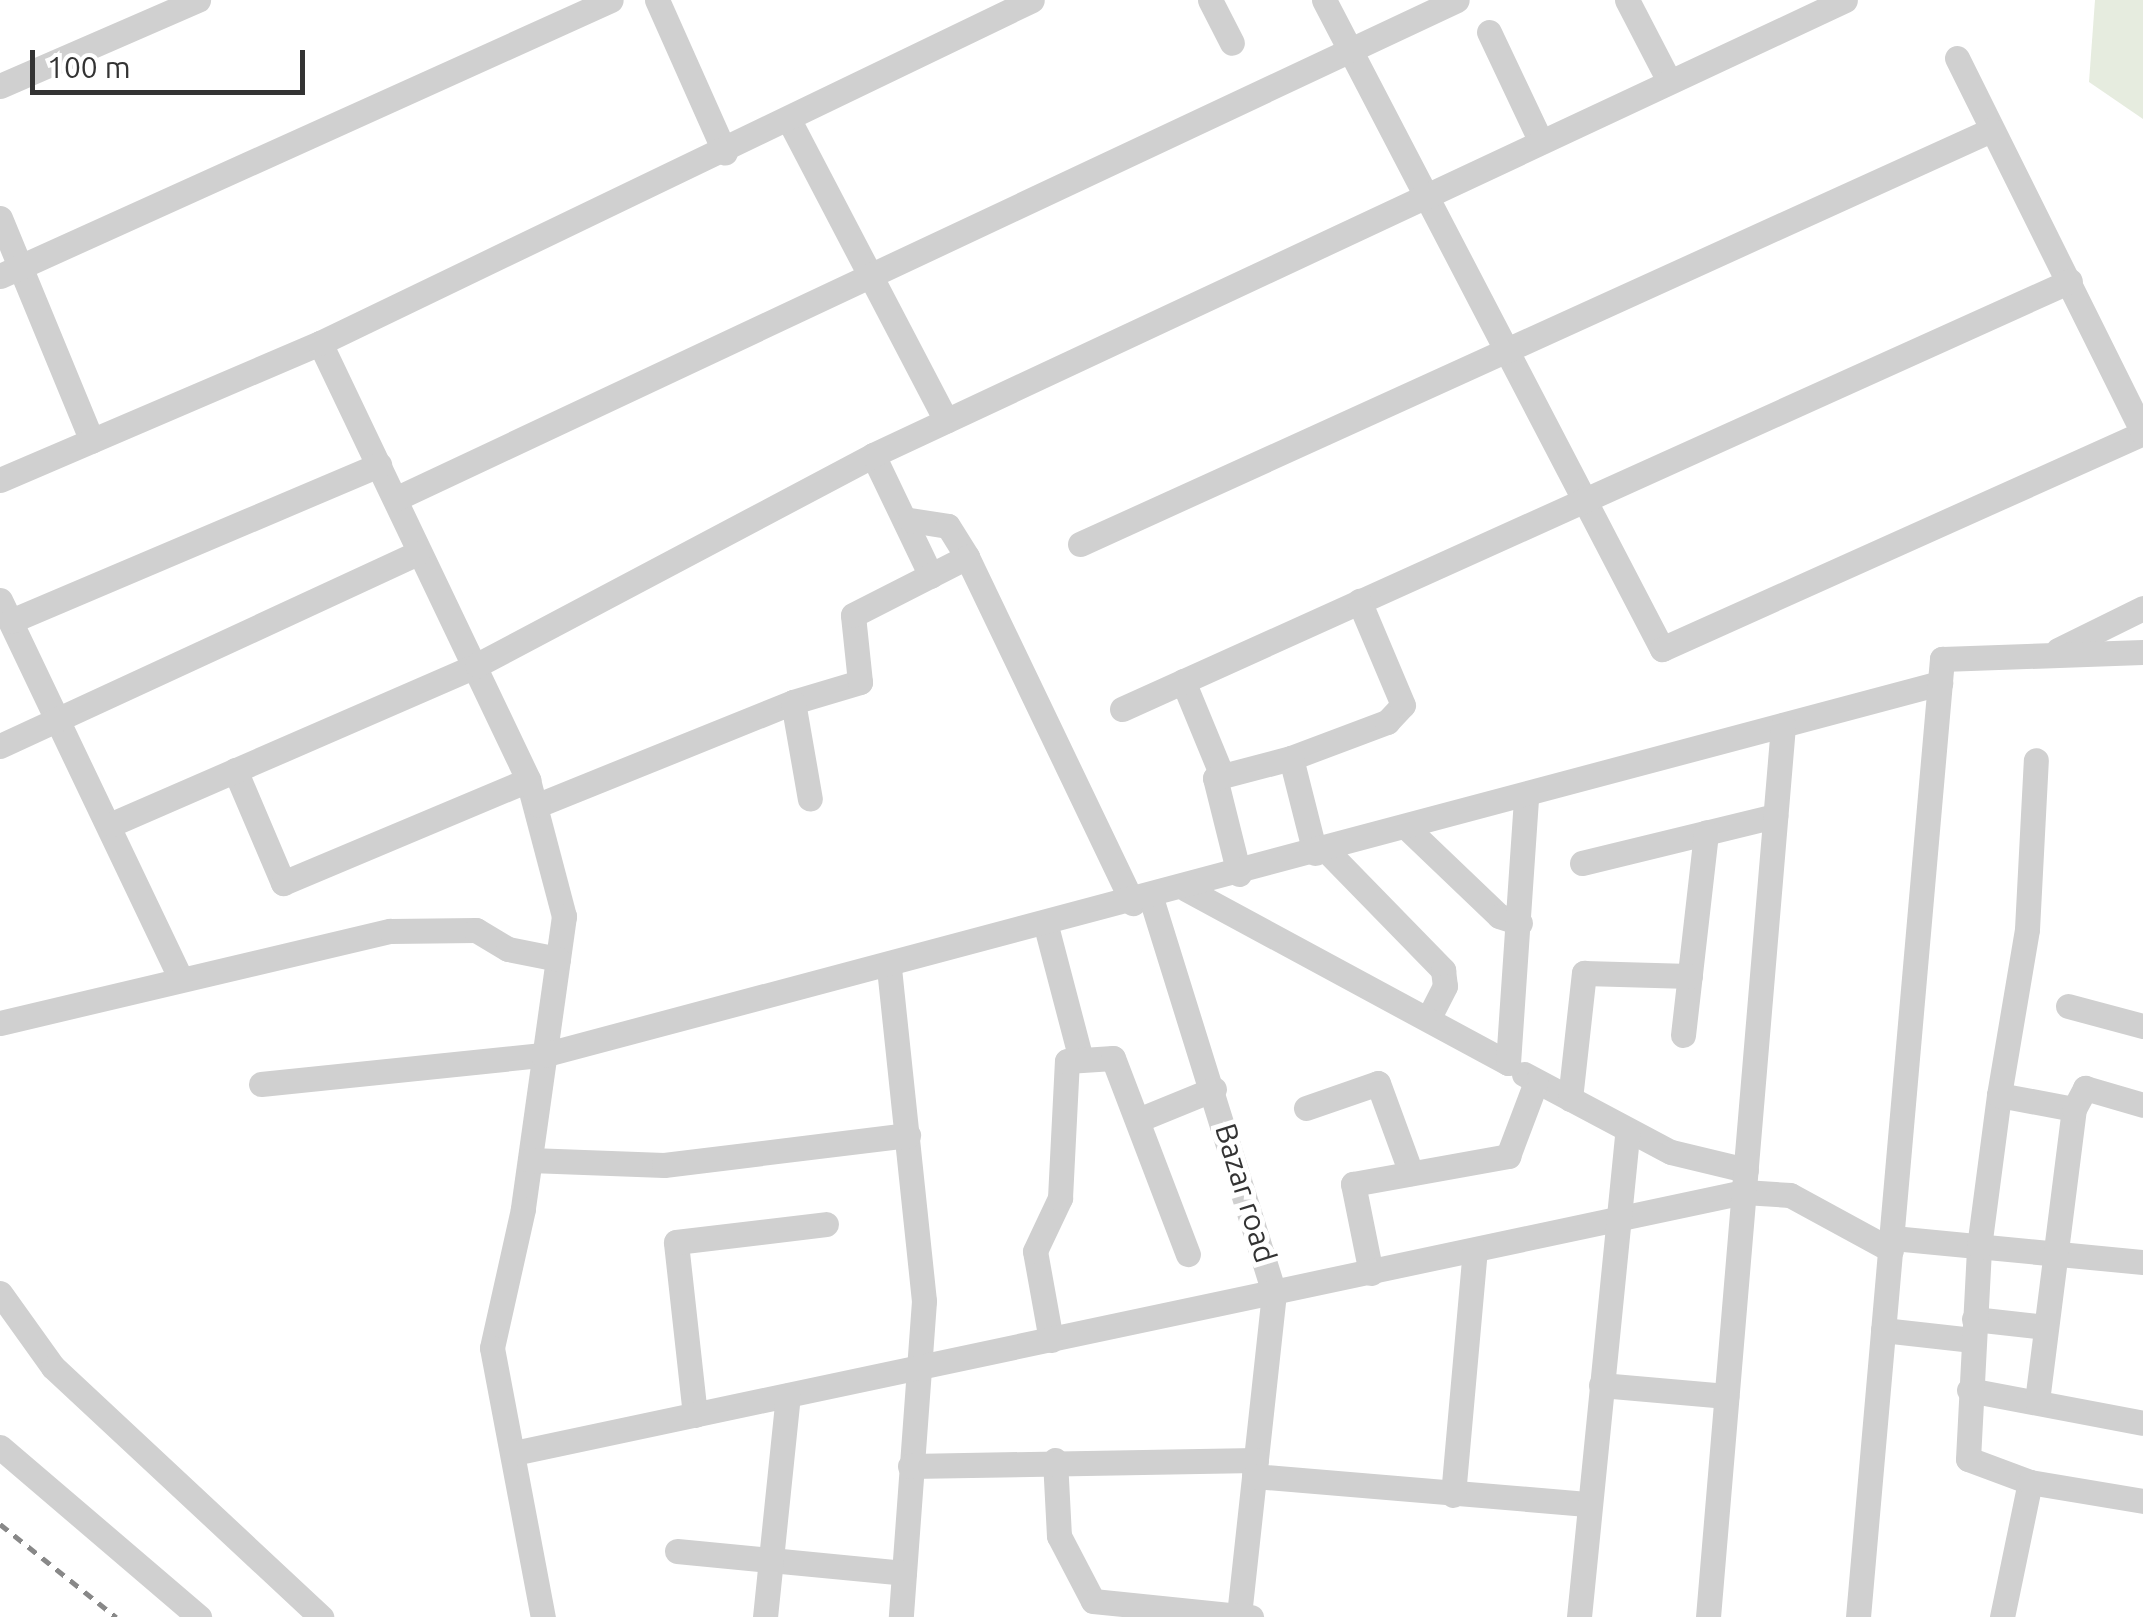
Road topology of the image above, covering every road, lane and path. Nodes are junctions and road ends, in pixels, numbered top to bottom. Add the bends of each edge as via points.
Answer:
1 (198, 0) edge
2 (611, 0) edge
3 (657, 0) edge
4 (1032, 0) edge
5 (1210, 0) edge
6 (1324, 0) edge
7 (1457, 0) edge
8 (1627, 0) edge
9 (1845, 0) edge
10 (1489, 32) dead end
11 (1232, 42) dead end
12 (1349, 48) junction
13 (1957, 58) dead end
14 (1669, 81) junction
15 (0, 86) edge
16 (790, 122) junction
17 (1991, 130) junction
18 (1540, 140) junction
19 (725, 154) junction
20 (1424, 194) junction
21 (0, 218) edge
22 (10, 272) edge
23 (870, 274) junction
24 (2070, 281) junction
25 (320, 343) junction
26 (1506, 349) junction
27 (946, 421) junction
28 (2143, 432) edge
29 (92, 441) junction
30 (874, 455) junction
31 (378, 465) junction
32 (0, 480) edge
33 (395, 498) junction
34 (1586, 498) junction
35 (910, 520) junction
36 (1080, 544) dead end
37 (418, 553) junction
38 (967, 557) junction
39 (931, 576) junction
40 (1360, 601) junction
41 (2143, 608) edge
42 (6, 610) edge
43 (2143, 652) edge
44 (2047, 656) junction
45 (478, 665) junction
46 (1184, 681) junction
47 (1940, 682) junction
48 (793, 702) junction
49 (1122, 709) dead end
50 (60, 721) junction
51 (1783, 725) junction
52 (0, 746) edge
53 (1291, 758) junction
54 (2036, 760) dead end
55 (234, 770) junction
56 (1221, 773) junction
57 (528, 780) junction
58 (1526, 796) junction
59 (810, 799) dead end
60 (538, 805) junction
61 (1775, 816) junction
62 (112, 824) junction
63 (1406, 828) junction
64 (1706, 832) junction
65 (1321, 852) junction
66 (1582, 864) dead end
67 (1238, 874) junction
68 (1186, 888) junction
69 (1142, 901) junction
70 (1520, 923) junction
71 (1046, 926) junction
72 (558, 958) junction
73 (889, 968) junction
74 (1690, 976) junction
75 (180, 978) junction
76 (2068, 1006) dead end
77 (1428, 1019) junction
78 (0, 1023) edge
79 (2143, 1026) edge
80 (1683, 1035) dead end
81 (542, 1055) junction
82 (1080, 1056) junction
83 (1508, 1063) junction
84 (1536, 1082) junction
85 (261, 1084) dead end
86 (1214, 1089) junction
87 (1999, 1096) junction
88 (1570, 1099) junction
89 (2143, 1105) edge
90 (1306, 1108) dead end
91 (2074, 1108) junction
92 (1138, 1120) junction
93 (1627, 1133) junction
94 (908, 1135) junction
95 (530, 1160) junction
96 (1411, 1173) junction
97 (1745, 1181) junction
98 (1615, 1220) junction
99 (826, 1224) dead end
100 (1892, 1244) junction
101 (1979, 1247) junction
102 (1475, 1250) junction
103 (1188, 1254) dead end
104 (2056, 1254) junction
105 (2143, 1262) edge
106 (1371, 1273) junction
107 (0, 1293) edge
108 (1274, 1293) junction
109 (2046, 1327) junction
110 (1973, 1329) junction
111 (1883, 1330) junction
112 (1051, 1340) junction
113 (915, 1368) junction
114 (1600, 1385) junction
115 (1969, 1390) junction
116 (788, 1396) junction
117 (1727, 1396) junction
118 (2037, 1401) junction
119 (695, 1415) junction
120 (2143, 1423) edge
121 (0, 1446) edge
122 (514, 1453) junction
123 (1055, 1460) junction
124 (910, 1466) junction
125 (1255, 1468) junction
126 (2030, 1482) junction
127 (1454, 1496) junction
128 (2143, 1501) edge
129 (1590, 1504) junction
130 (677, 1552) dead end
131 (771, 1560) junction
132 (904, 1573) junction
133 (1089, 1609) edge
134 (1239, 1616) edge
135 (199, 1617) edge
136 (321, 1617) edge
137 (543, 1617) edge
138 (765, 1617) edge
139 (901, 1617) edge
140 (1251, 1617) edge
141 (1578, 1617) edge
142 (1708, 1617) edge
143 (1858, 1617) edge
144 (2002, 1617) edge

1 - 15 street
2 - 22 street
3 - 19 street
4 - 16 street
5 - 11 street
6 - 12 street
7 - 12 street
8 - 14 street
9 - 14 street
10 - 18 street
12 - 20 street
12 - 23 street
13 - 17 street
14 - 18 street
16 - 19 street
16 - 23 street
17 - 24 street
17 - 26 street
18 - 20 street
19 - 25 street
20 - 26 street
20 - 27 street
21 - 22 street
22 - 29 street
23 - 27 street
23 - 33 street
24 - 28 street
24 - 34 street
25 - 29 street
25 - 31 street
26 - 34 street
26 - 36 street
27 - 30 street
28 - 34 street via 1666,650
29 - 32 street
30 - 35 street
30 - 45 street
31 - 33 street
31 - 42 street
33 - 37 street
34 - 40 street
35 - 38 street, Bazar road via 948,526
35 - 39 street
37 - 45 street
37 - 50 street
38 - 39 street
38 - 69 street, Bazar road
39 - 48 street via 850,620 858,684
40 - 46 street
40 - 53 street via 1403,705 1387,722
41 - 44 street
42 - 50 street
43 - 44 street
44 - 47 street via 1942,660
45 - 55 street
45 - 57 street
46 - 49 street
46 - 56 street
47 - 51 street
47 - 100 street
48 - 59 street
48 - 60 street
50 - 52 street
50 - 62 street
51 - 58 street
51 - 61 street
53 - 56 street
53 - 65 street
54 - 87 street via 2027,929
55 - 57 street via 283,884
55 - 62 street
56 - 67 street
57 - 60 street
58 - 63 street
58 - 70 street
60 - 72 street via 564,916
61 - 64 street
61 - 97 street
62 - 75 street
63 - 65 street
63 - 70 street via 1498,916
64 - 66 street
64 - 74 street
65 - 67 street
65 - 77 street via 1442,970 1446,986
67 - 68 street
68 - 69 street
68 - 77 street
69 - 71 street
69 - 86 street, Bazar road
70 - 83 street
71 - 73 street
71 - 82 street
72 - 75 street via 508,949 476,930 390,931
72 - 81 street
73 - 81 street
73 - 94 street
74 - 80 street
74 - 88 street via 1584,973
75 - 78 street
76 - 79 street
77 - 83 street
81 - 85 street
81 - 95 street
82 - 92 street via 1112,1058
82 - 112 street via 1061,1068 1060,1198 1035,1251
83 - 84 street
84 - 88 street
84 - 96 street via 1508,1156
86 - 92 street
86 - 108 street, Bazar road
87 - 91 street
87 - 101 street
88 - 93 street
89 - 91 street via 2085,1088
90 - 96 street via 1378,1083
91 - 104 street
92 - 103 street
93 - 97 street
93 - 98 street
94 - 95 street via 664,1165
94 - 113 street via 924,1301
95 - 122 street via 492,1348
96 - 106 street via 1353,1184
97 - 98 street
97 - 100 street
97 - 117 street
98 - 102 street
98 - 114 street
99 - 119 street via 676,1242
100 - 101 street
100 - 111 street
101 - 104 street
101 - 110 street
102 - 106 street
102 - 127 street
104 - 105 street
104 - 109 street
106 - 108 street
107 - 136 street via 53,1367
108 - 112 street
108 - 125 street, Bazar road
109 - 110 street
109 - 118 street
110 - 111 street
110 - 115 street
111 - 143 street
112 - 113 street
113 - 116 street
113 - 124 street
114 - 117 street
114 - 129 street
115 - 118 street
115 - 126 street via 1970,1463
116 - 119 street
116 - 131 street
117 - 142 street
118 - 120 street
119 - 122 street
121 - 135 street
122 - 137 street
123 - 124 street
123 - 125 street
123 - 133 street via 1059,1536
124 - 132 street
125 - 127 street
125 - 134 street, Bazar road
126 - 128 street
126 - 144 street
127 - 129 street
129 - 141 street
130 - 131 street
131 - 132 street
131 - 138 street
132 - 139 street
133 - 134 street
134 - 140 street

